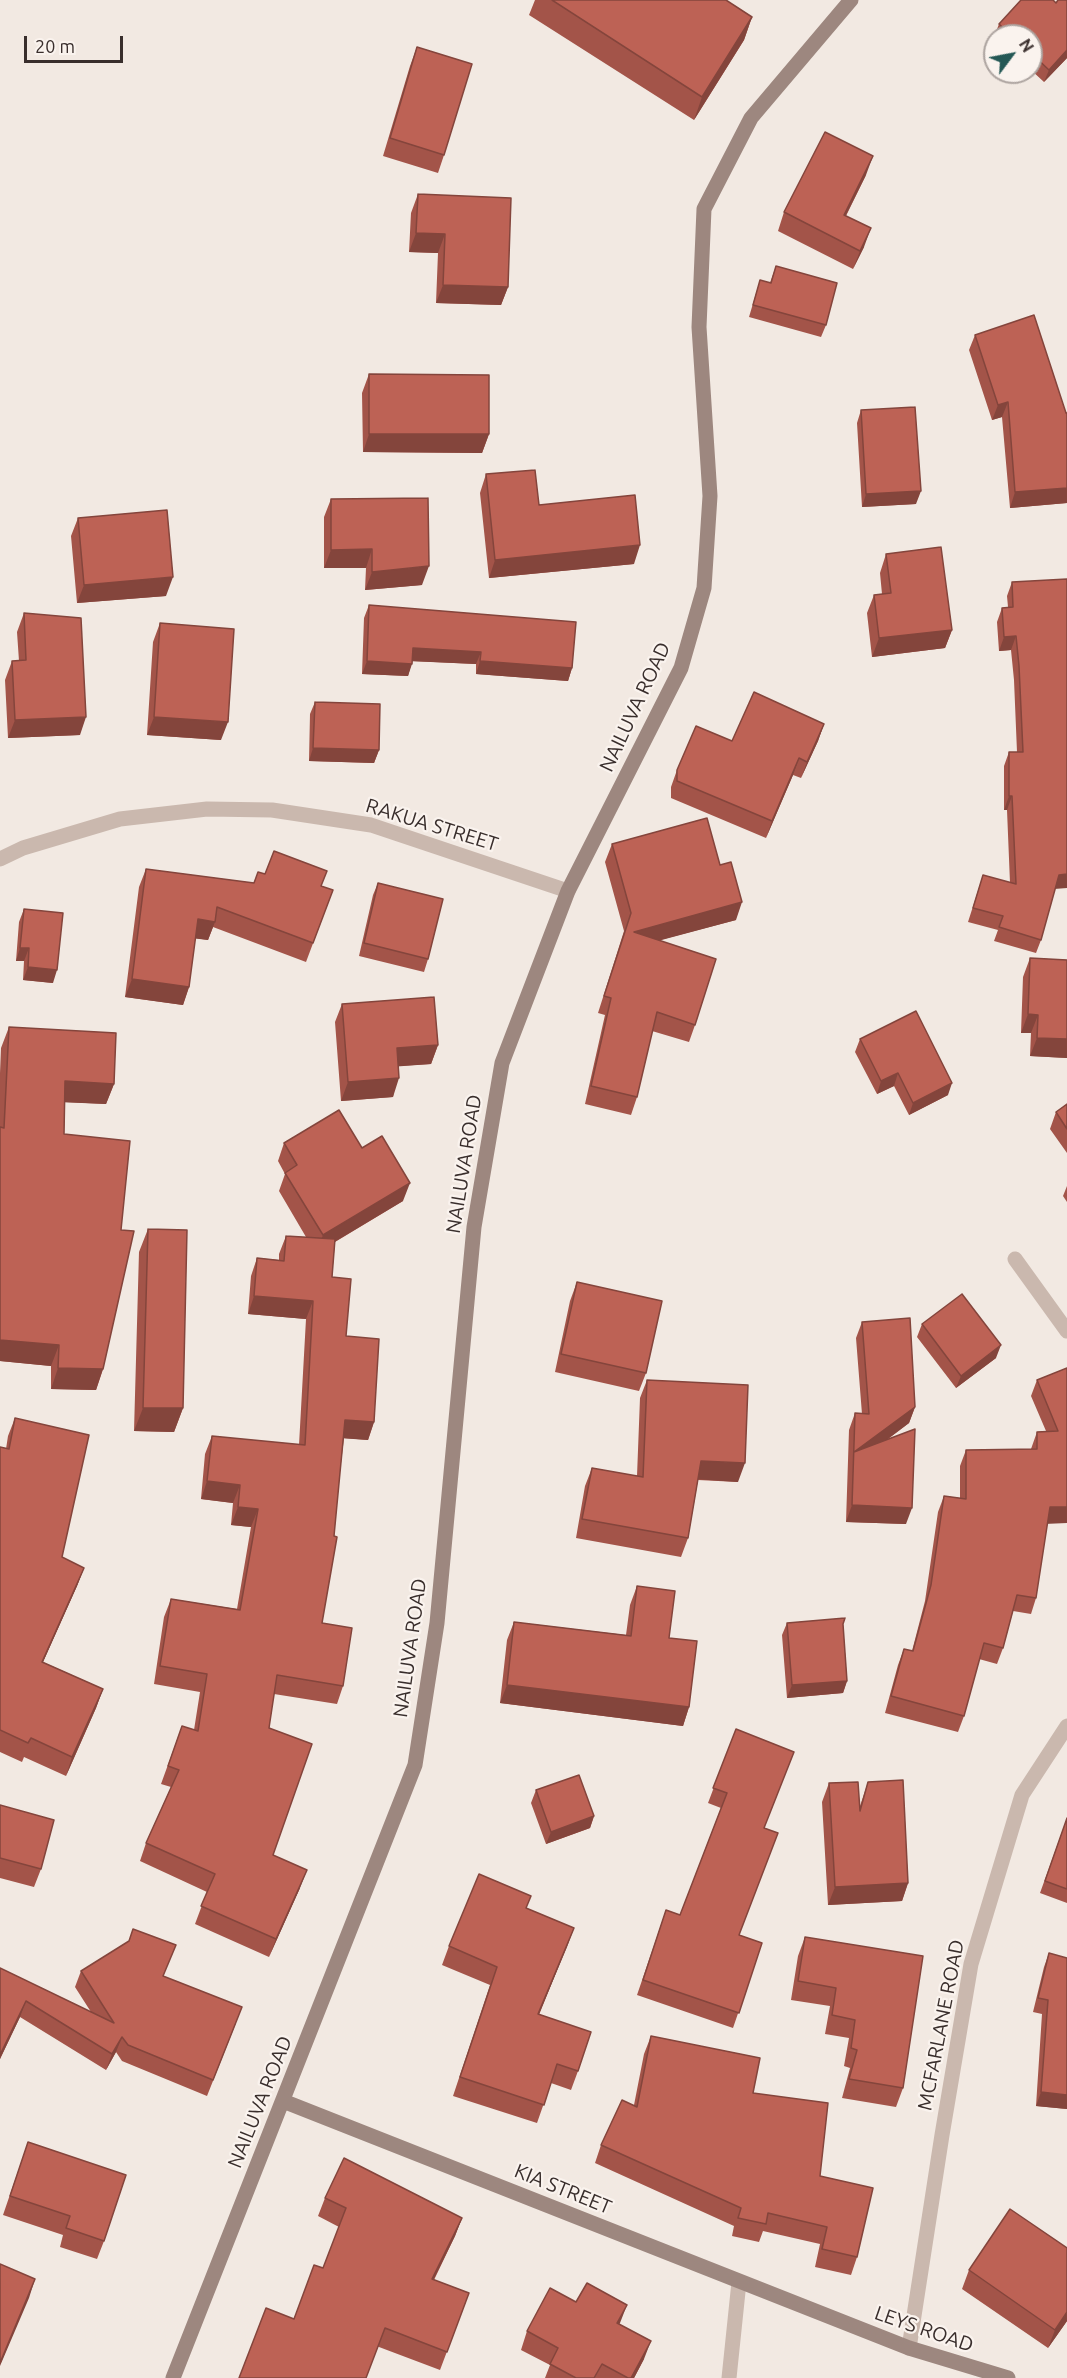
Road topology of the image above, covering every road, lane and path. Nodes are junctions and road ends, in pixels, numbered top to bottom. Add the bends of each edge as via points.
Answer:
1 (851, 0) edge
2 (0, 859) edge
3 (568, 891) junction
4 (1015, 1259) dead end
5 (1067, 1331) edge
6 (1067, 1726) edge
7 (283, 2101) junction
8 (739, 2282) junction
9 (828, 2316) joint
10 (909, 2348) junction
11 (173, 2378) edge
12 (729, 2378) edge
13 (1008, 2378) edge

1 - 3 main road, NAILUVA ROAD via 751,118 704,209 699,327 710,496 705,588 681,668
2 - 3 street, RAKUA STREET via 23,848 120,819 207,809 272,810 371,825
3 - 7 main road, NAILUVA ROAD via 502,1063 474,1227 437,1623 415,1764
4 - 5 street
6 - 10 street, MCFARLANE ROAD via 1022,1795 971,1964
7 - 8 main road, KIA STREET
7 - 11 main road, NAILUVA ROAD
8 - 9 main road, KIA STREET
8 - 12 street
9 - 10 main road, LEYS ROAD
10 - 13 main road, LEYS ROAD

